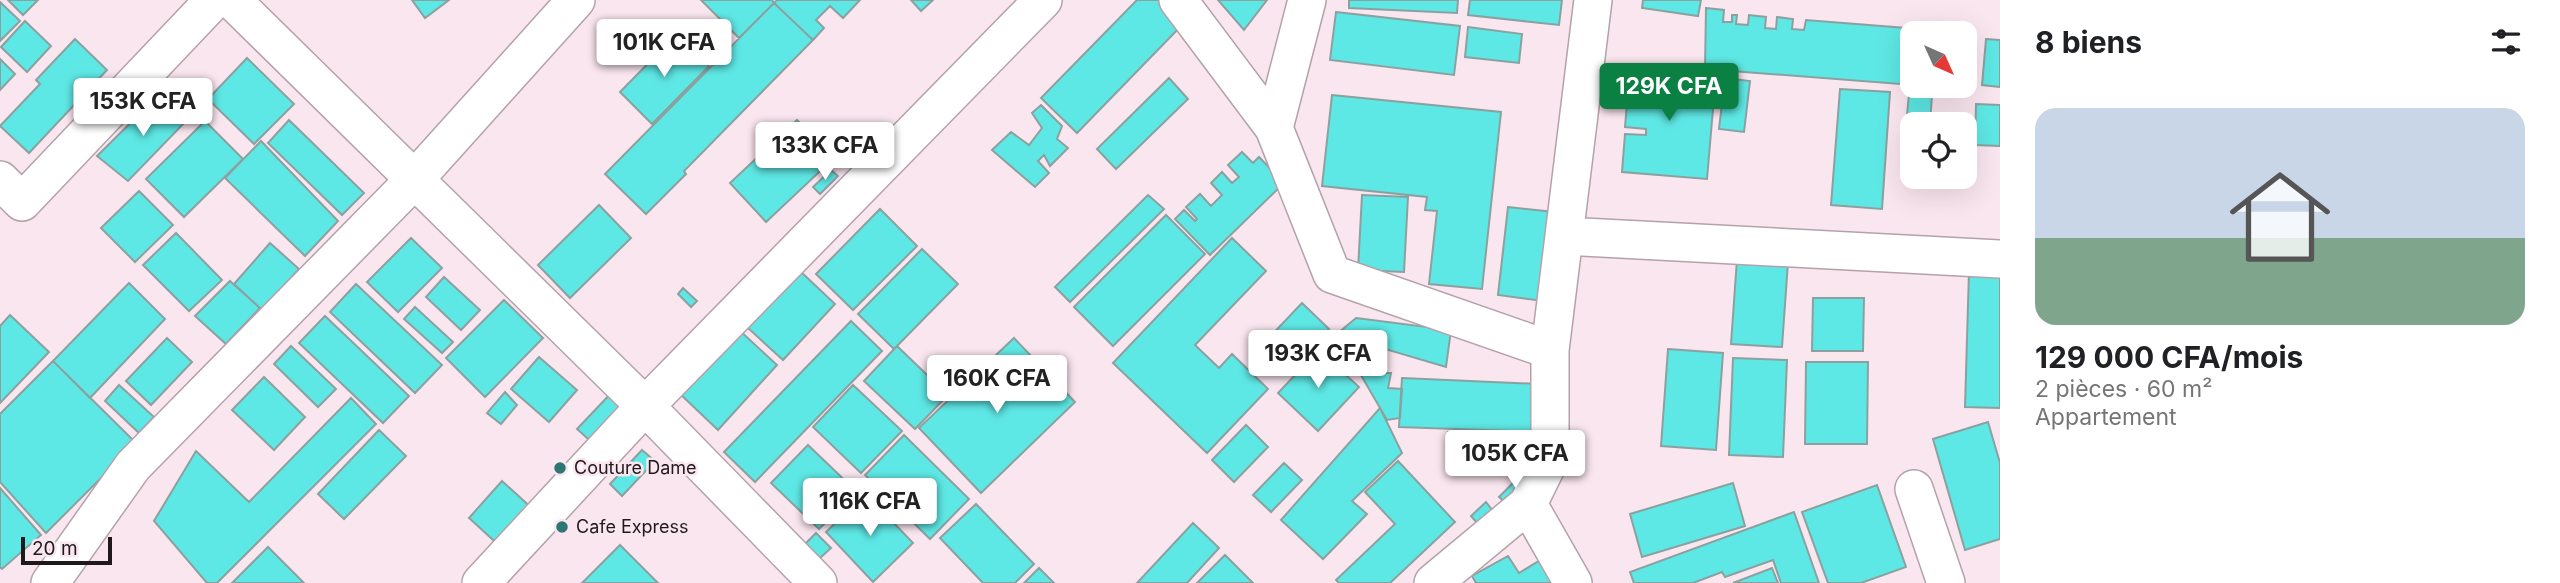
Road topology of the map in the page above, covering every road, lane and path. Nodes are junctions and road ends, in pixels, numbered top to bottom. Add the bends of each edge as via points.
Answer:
1 (214, 0) edge
2 (232, 0) edge
3 (576, 0) edge
4 (1044, 0) edge
5 (1178, 0) edge
6 (1307, 0) edge
7 (1593, 0) edge
8 (1274, 128) junction
9 (0, 180) edge
10 (414, 180) junction
11 (1564, 236) junction
12 (2000, 259) edge
13 (1550, 350) junction
14 (645, 406) junction
15 (1914, 489) dead end
16 (1528, 504) junction
17 (50, 583) edge
18 (481, 583) edge
19 (818, 583) edge
20 (1433, 583) edge
21 (1573, 583) edge
22 (1946, 583) edge

1 - 9 street via 22,202
2 - 10 street
3 - 10 street
4 - 14 street
5 - 8 street
6 - 8 street
7 - 11 street
8 - 13 street via 1332,274
10 - 14 street
10 - 17 street via 133,466
11 - 12 street
11 - 13 street
13 - 16 street via 1550,459
14 - 18 street
14 - 19 street
15 - 22 street
16 - 20 street
16 - 21 street

